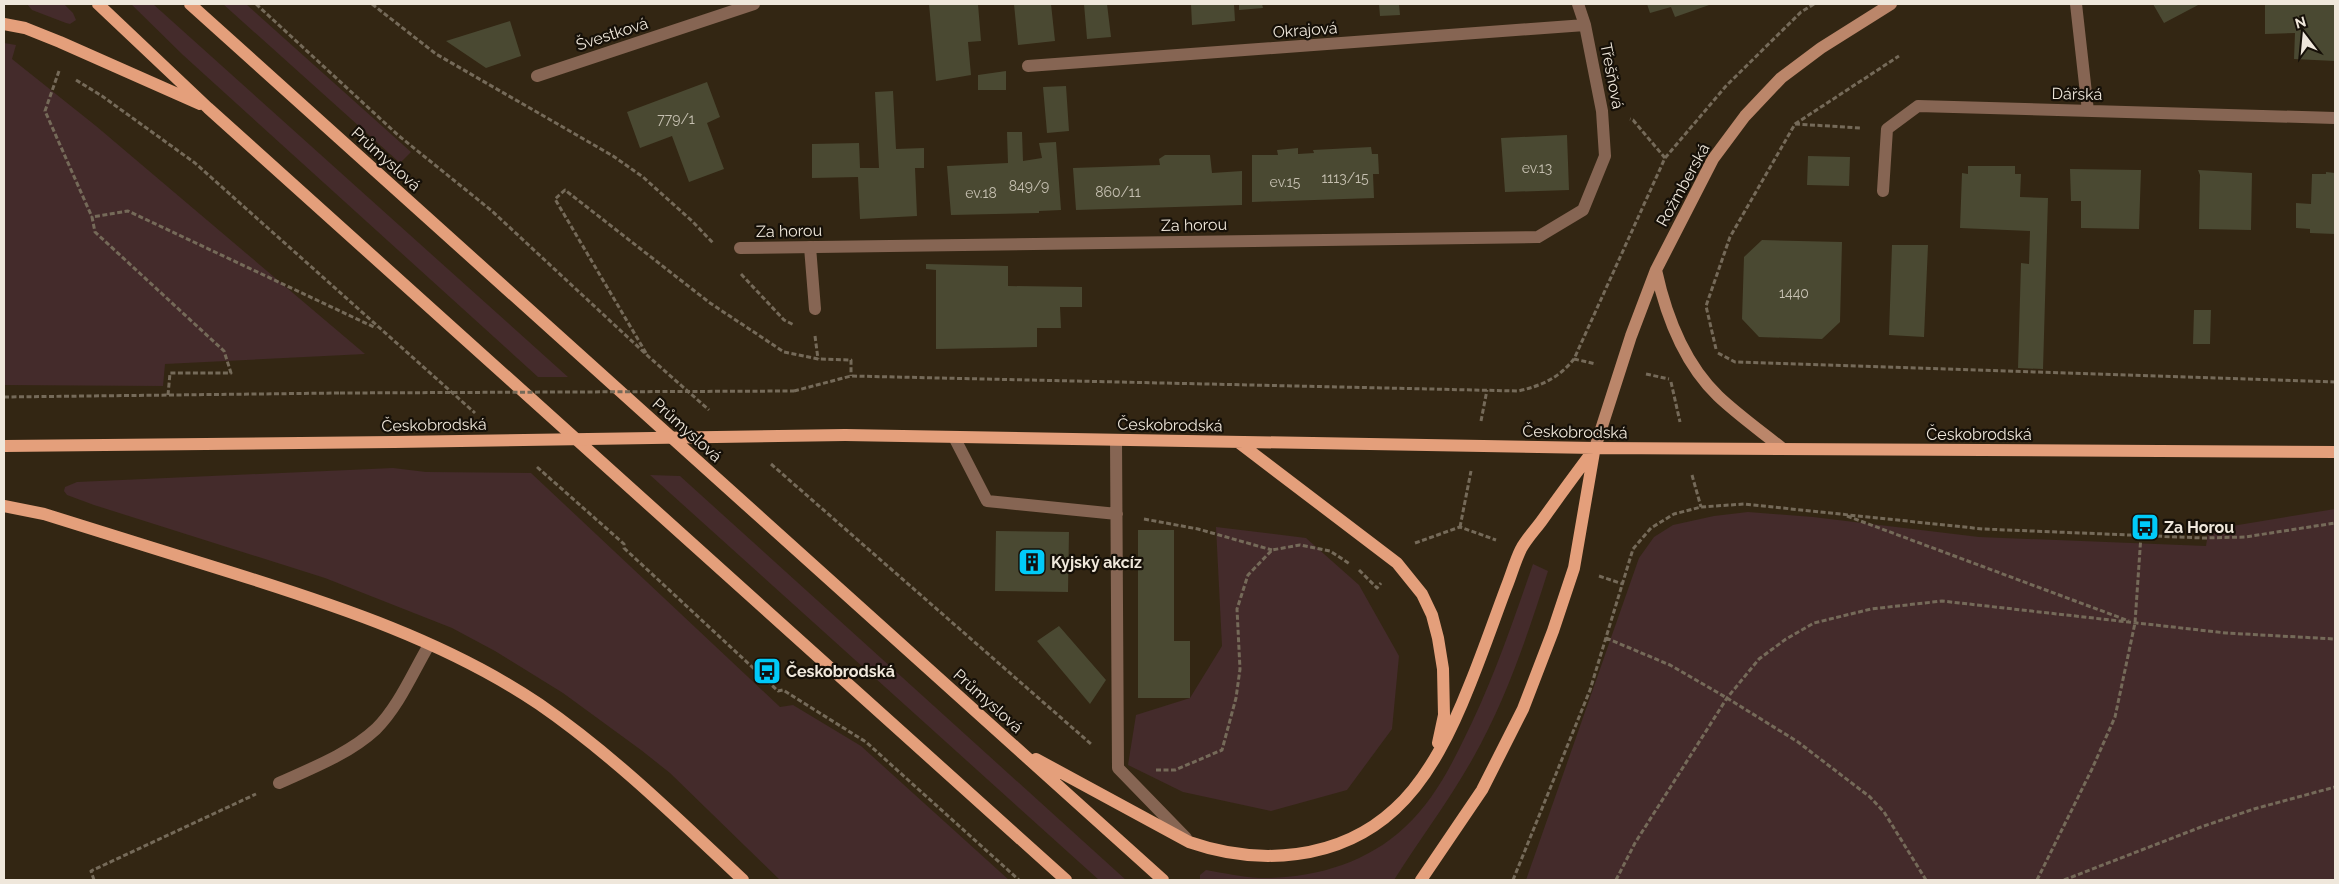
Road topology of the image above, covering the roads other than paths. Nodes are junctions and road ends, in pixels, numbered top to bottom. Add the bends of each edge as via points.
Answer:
1 (98, 4) edge
2 (190, 4) edge
3 (754, 4) edge
4 (1578, 4) edge
5 (1891, 4) edge
6 (2076, 4) edge
7 (4, 24) edge
8 (1585, 25) junction
9 (1028, 66) dead end
10 (537, 76) dead end
11 (208, 108) junction
12 (2088, 110) junction
13 (2335, 118) edge
14 (1606, 156) joint
15 (1883, 191) dead end
16 (810, 247) junction
17 (740, 248) dead end
18 (1656, 270) junction
19 (814, 309) dead end
20 (954, 437) junction
21 (1116, 440) junction
22 (1238, 442) junction
23 (4, 446) edge
24 (1595, 448) junction
25 (1784, 449) junction
26 (2335, 452) edge
27 (4, 506) edge
28 (1117, 514) junction
29 (429, 645) junction
30 (1018, 749) junction
31 (1429, 765) junction
32 (279, 783) road end
33 (1189, 842) junction
34 (744, 880) edge
35 (1066, 880) edge
36 (1163, 880) edge
37 (1421, 880) edge

1 - 11 main road
2 - 30 main road, Průmyslová
3 - 10 street, Švestková
4 - 8 street, Třešňová
5 - 18 street, Rožmberská via 1781,78 1746,116 1713,159
6 - 12 street
7 - 11 main road via 25,28 60,42
8 - 9 street, Okrajová
8 - 14 street, Třešňová via 1602,111
11 - 35 main road
12 - 13 street, Dářská
12 - 15 street, Dářská via 1918,106 1887,129
14 - 16 street, Za horou via 1584,210 1538,237
16 - 17 street, Za horou
16 - 19 street
18 - 24 street, Rožmberská
18 - 25 street via 1670,318 1694,366 1718,396
20 - 21 main road, Českobrodská
20 - 23 main road, Českobrodská, bridge via 844,435
20 - 28 street via 987,501
21 - 22 main road, Českobrodská
21 - 28 street
22 - 24 main road, Českobrodská
22 - 31 main road via 1397,563 1422,594 1438,638 1444,690 1444,715
24 - 25 main road, Českobrodská
24 - 31 main road via 1521,549 1470,684 1451,728
24 - 37 main road via 1574,568 1523,709 1482,790
25 - 26 main road, Českobrodská
27 - 29 main road via 44,514 334,604
28 - 33 street via 1118,768
29 - 32 street via 394,705 376,728 350,748
29 - 34 main road via 486,673 584,737
30 - 33 main road
30 - 36 main road, Průmyslová
31 - 33 main road via 1395,809 1343,843 1285,856 1250,856 1216,852

